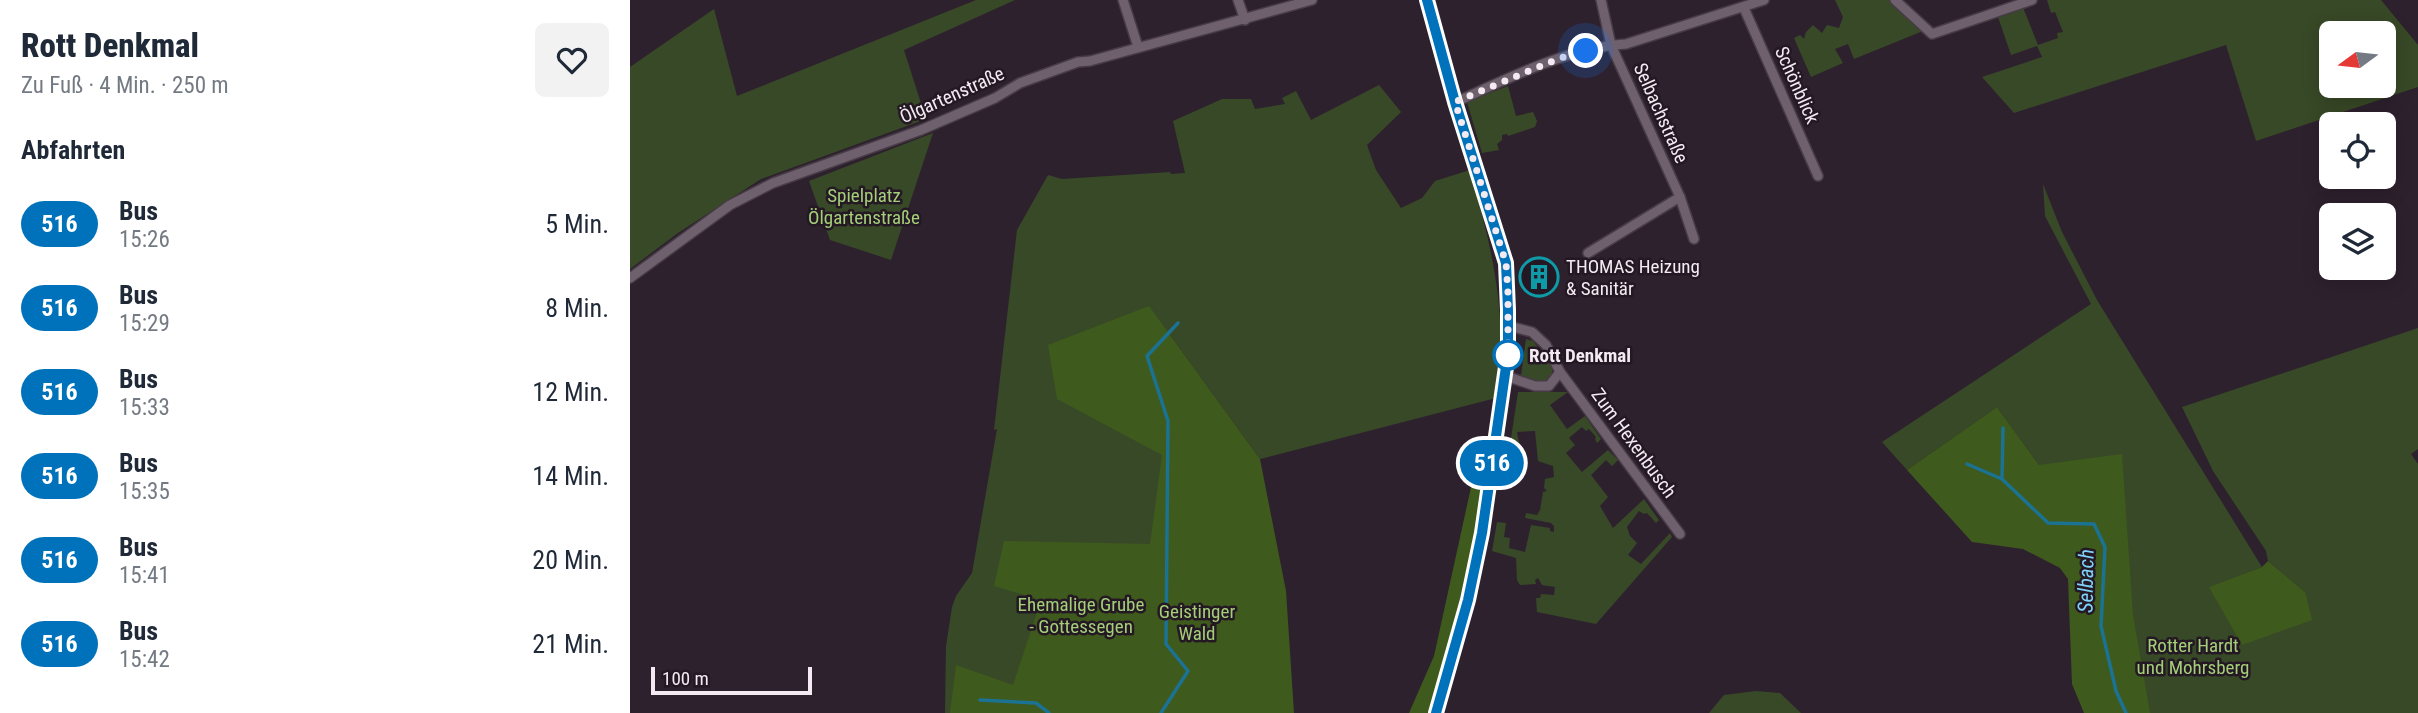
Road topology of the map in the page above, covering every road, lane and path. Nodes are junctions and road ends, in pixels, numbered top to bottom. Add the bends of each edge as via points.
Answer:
1 (1123, 0) edge
2 (1238, 0) edge
3 (1312, 0) edge
4 (1427, 0) edge
5 (1601, 0) edge
6 (1764, 0) edge
7 (1895, 0) edge
8 (2032, 0) edge
9 (1744, 8) junction
10 (1245, 20) junction
11 (1611, 45) junction
12 (1139, 47) junction
13 (1455, 102) junction
14 (1818, 176) dead end
15 (1680, 197) junction
16 (1694, 239) dead end
17 (1588, 253) dead end
18 (630, 278) edge
19 (1509, 326) junction
20 (1560, 372) junction
21 (1506, 376) junction
22 (1680, 534) dead end
23 (1436, 713) edge

1 - 12 street
2 - 10 street
3 - 10 street, Ölgartenstraße
4 - 13 street
5 - 11 street, Selbachstraße
6 - 9 street
7 - 8 street via 1932,34
9 - 11 street
9 - 14 street, Schönblick
10 - 12 street, Ölgartenstraße
11 - 13 street via 1560,58
11 - 15 street, Selbachstraße
12 - 18 street, Ölgartenstraße via 1020,83 921,130 773,183 730,205
13 - 19 street via 1506,263
15 - 16 street, Selbachstraße
15 - 17 street
19 - 20 street, Zum Hexenbusch via 1532,332 1546,345
19 - 21 street
20 - 21 street via 1549,386
20 - 22 street, Zum Hexenbusch
21 - 23 street via 1482,533

